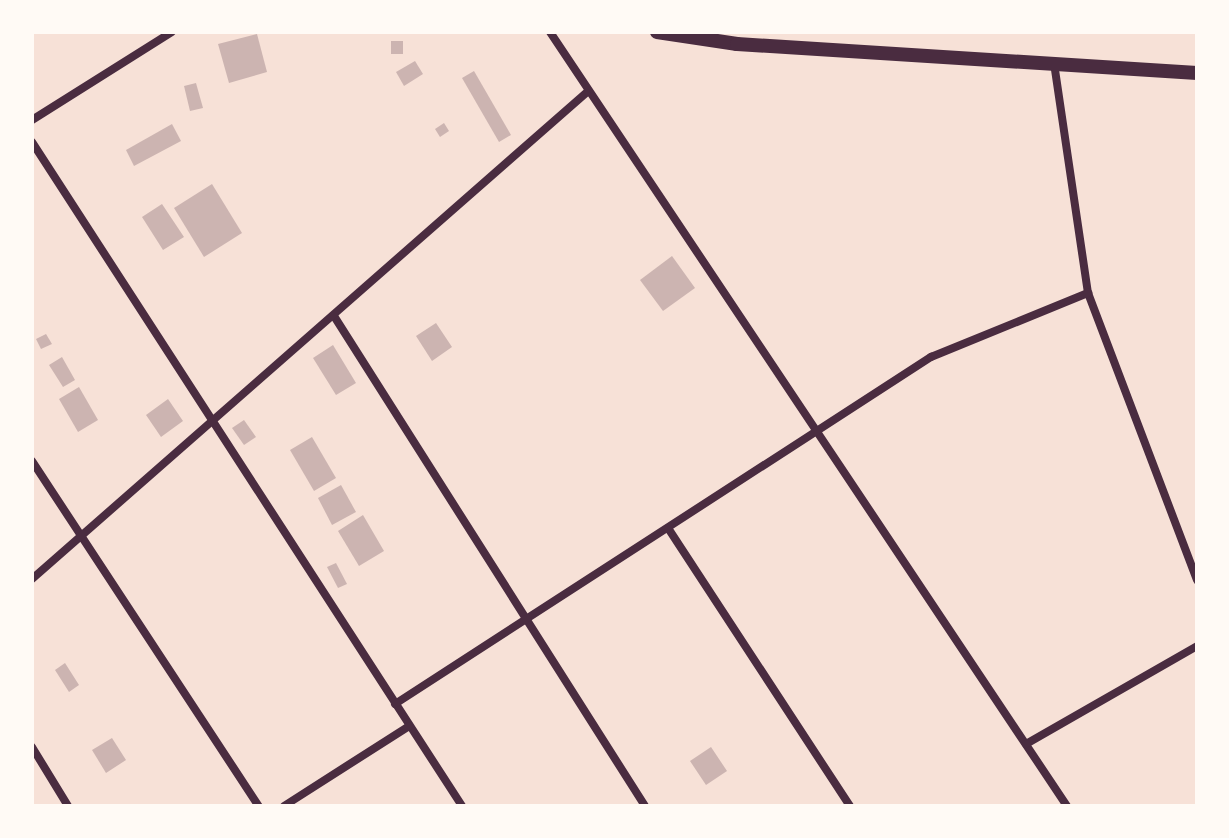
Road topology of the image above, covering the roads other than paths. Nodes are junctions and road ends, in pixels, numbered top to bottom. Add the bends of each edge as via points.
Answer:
1 (172, 32) edge
2 (550, 32) edge
3 (657, 32) edge
4 (1054, 62) junction
5 (1197, 73) edge
6 (586, 93) junction
7 (32, 120) edge
8 (32, 142) edge
9 (1088, 293) junction
10 (334, 316) junction
11 (210, 425) junction
12 (815, 432) junction
13 (32, 461) edge
14 (668, 528) junction
15 (83, 538) junction
16 (32, 579) edge
17 (1197, 580) edge
18 (524, 620) junction
19 (1197, 646) edge
20 (395, 704) junction
21 (409, 726) junction
22 (1026, 744) junction
23 (32, 747) edge
24 (68, 806) edge
25 (259, 806) edge
26 (284, 806) edge
27 (462, 806) edge
28 (645, 806) edge
29 (850, 806) edge
30 (1067, 806) edge

1 - 7 street
2 - 6 street
3 - 4 main road via 737,44
4 - 5 main road
4 - 9 street
6 - 10 street
6 - 12 street
8 - 11 street
9 - 12 street via 972,335
9 - 17 street
10 - 11 street
10 - 18 street
11 - 15 street
11 - 20 street
12 - 14 street
12 - 22 street
13 - 15 street
14 - 18 street
14 - 29 street
15 - 16 street
15 - 25 street
18 - 20 street
18 - 28 street
19 - 22 street
20 - 21 street
21 - 26 street
21 - 27 street
22 - 30 street
23 - 24 street

